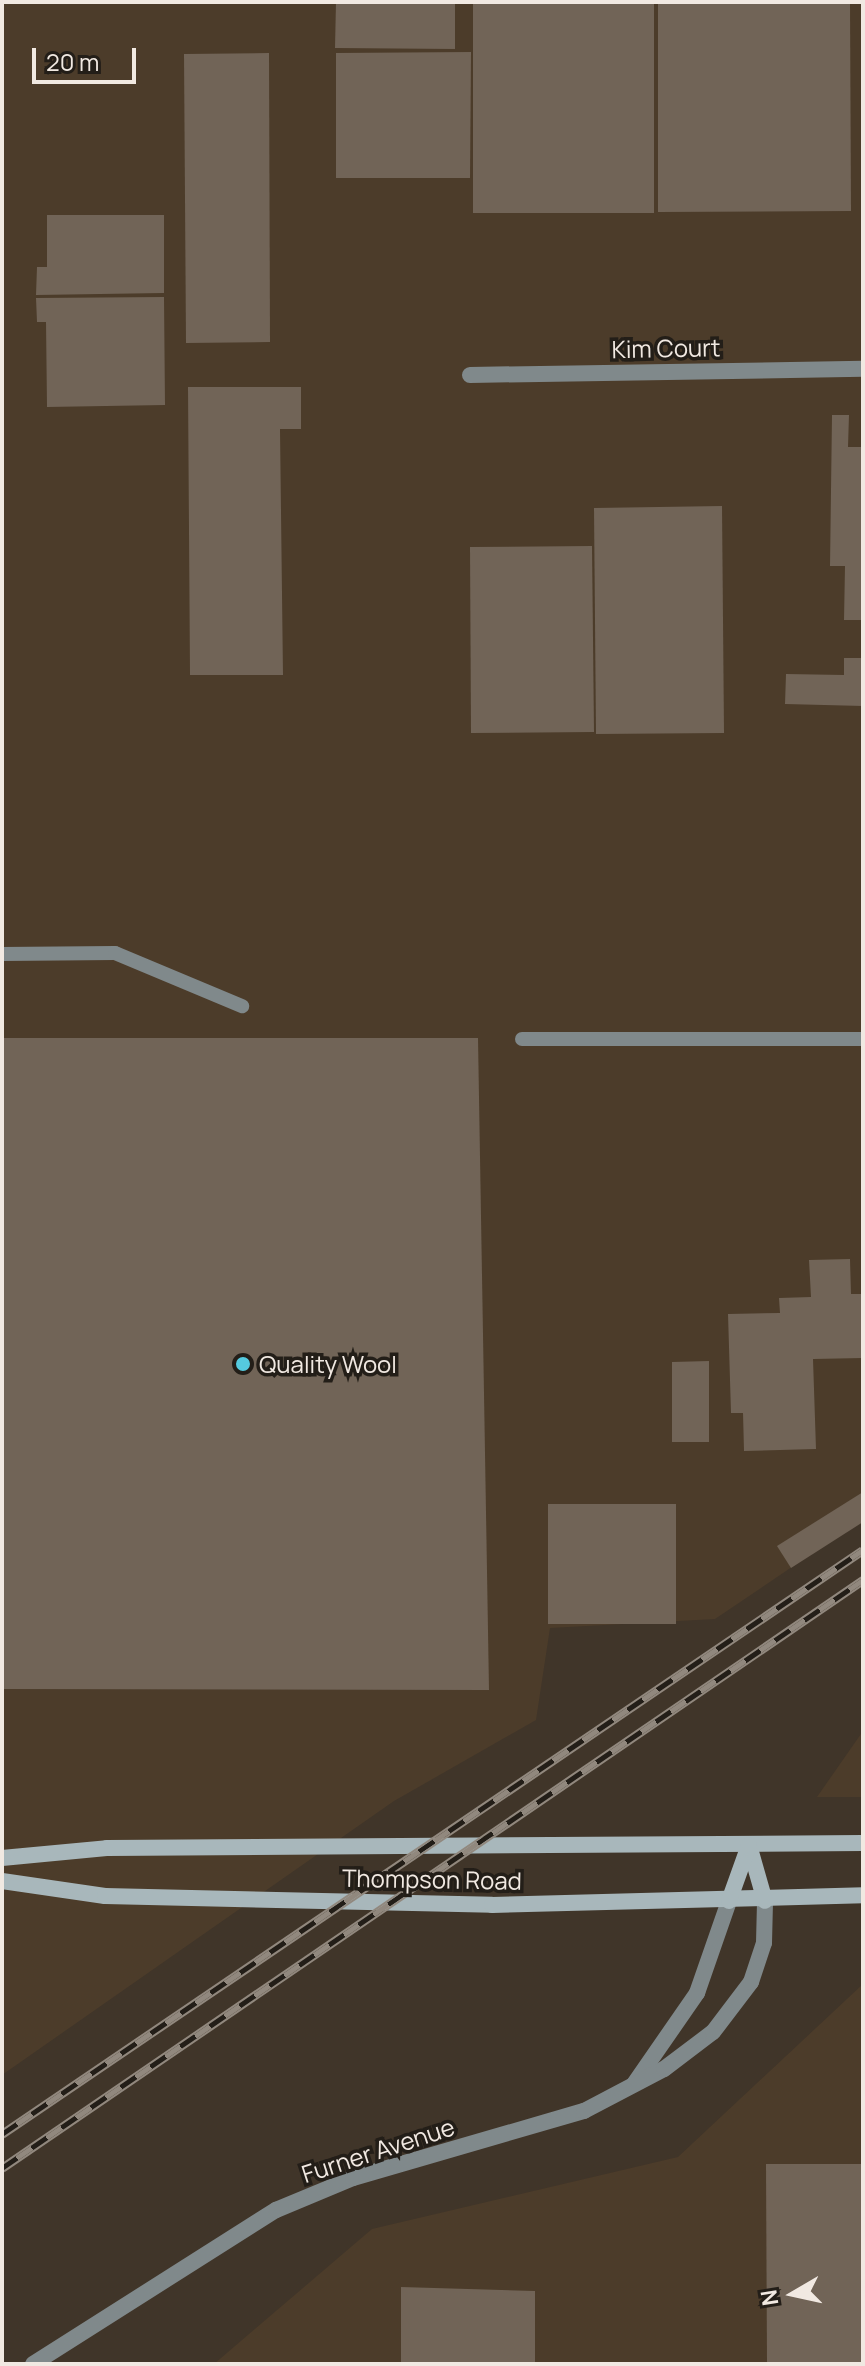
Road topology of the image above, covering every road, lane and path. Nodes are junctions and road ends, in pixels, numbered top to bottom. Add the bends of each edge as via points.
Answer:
1 (863, 369) edge
2 (470, 375) dead end
3 (2, 954) edge
4 (242, 1006) dead end
5 (522, 1039) dead end
6 (863, 1039) edge
7 (863, 1843) edge
8 (749, 1845) junction
9 (2, 1858) edge
10 (2, 1881) edge
11 (863, 1895) edge
12 (729, 1901) junction
13 (765, 1901) junction
14 (631, 2089) junction
15 (33, 2364) edge

1 - 2 street, Kim Court
3 - 4 lane via 115,953
5 - 6 lane
7 - 8 main road, Thompson Road
8 - 9 main road, Thompson Road via 107,1848
8 - 12 main road
8 - 13 main road
10 - 12 main road, Thompson Road via 105,1896 328,1902
11 - 13 main road, Thompson Road
12 - 13 main road, Thompson Road
12 - 14 street via 697,1993
13 - 14 street, Furner Avenue via 762,1954 733,2009 684,2056
14 - 15 street, Furner Avenue via 533,2128 353,2178 276,2210

